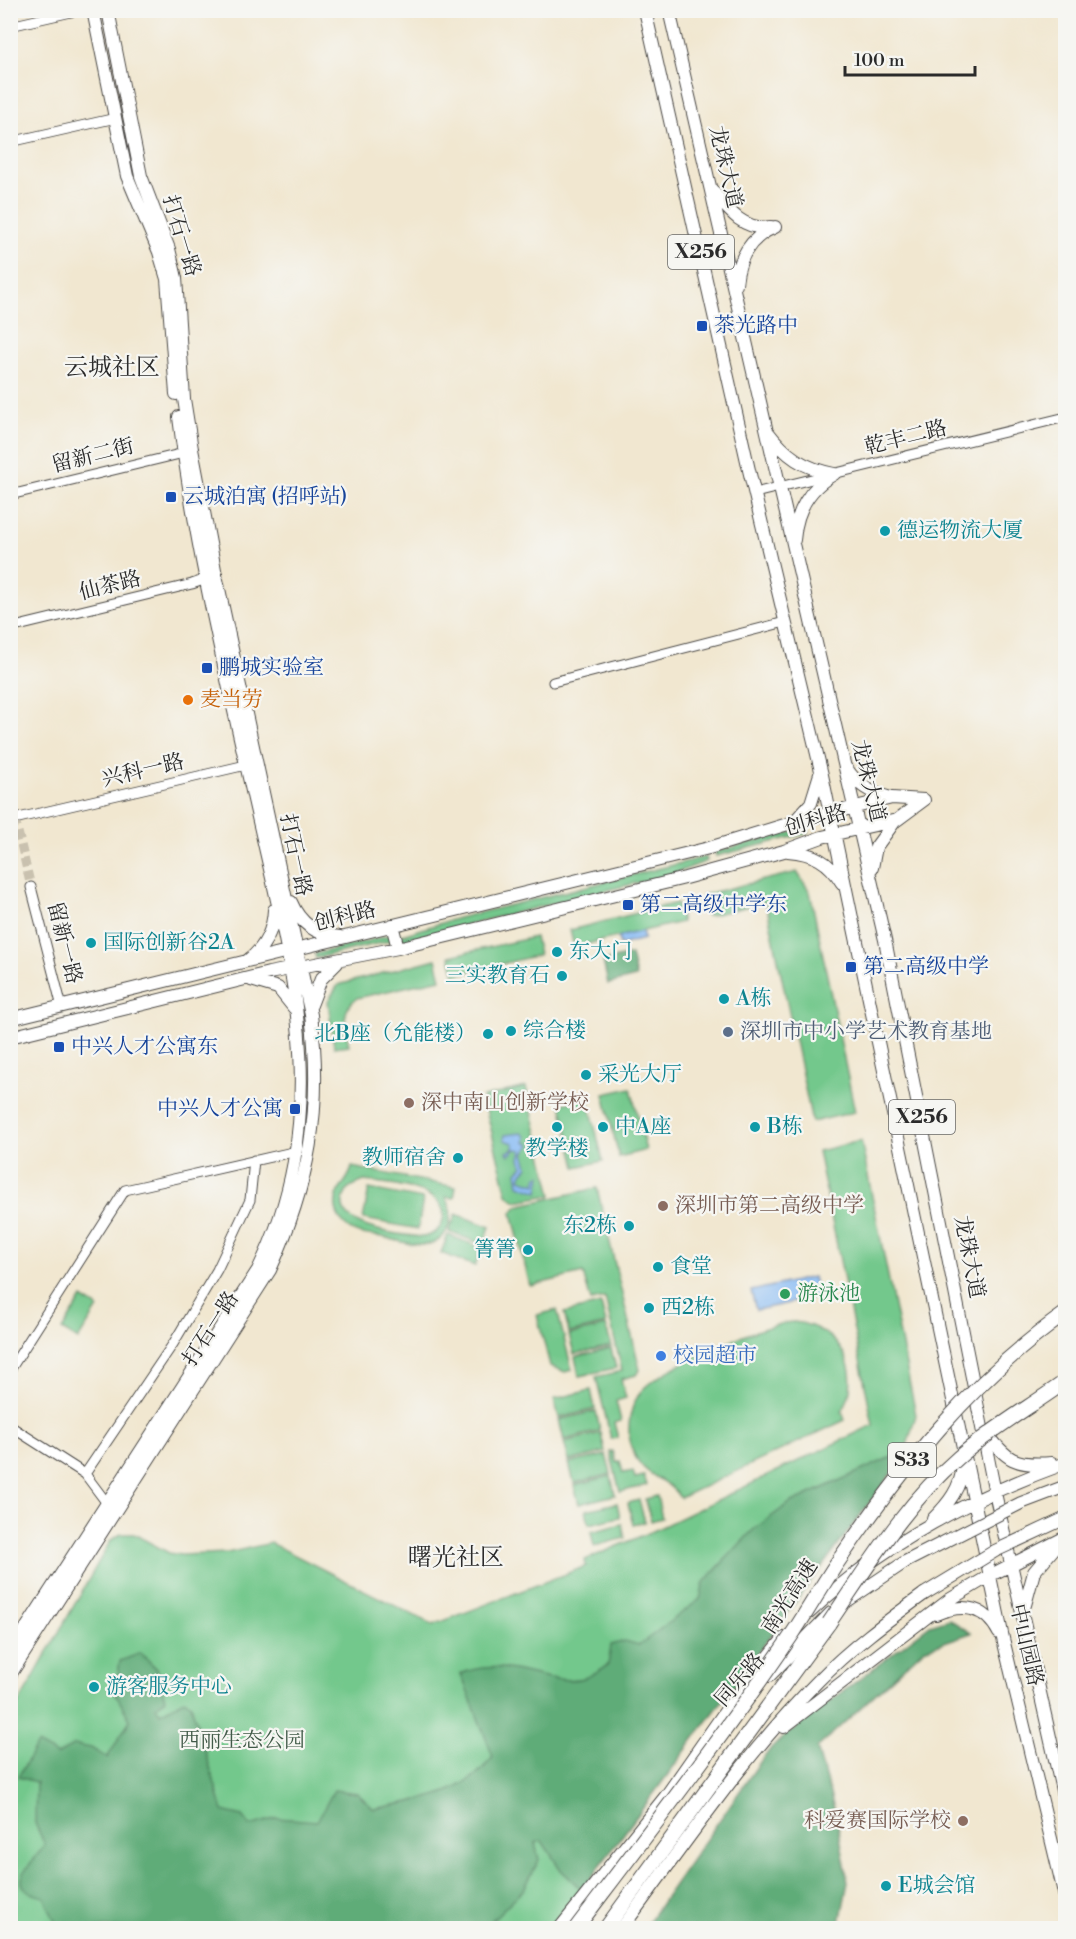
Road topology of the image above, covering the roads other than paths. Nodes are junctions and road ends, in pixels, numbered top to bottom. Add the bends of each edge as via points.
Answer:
1 (80, 10) edge
2 (93, 10) edge
3 (108, 10) edge
4 (645, 10) edge
5 (669, 10) edge
6 (10, 26) edge
7 (116, 118) junction
8 (10, 142) edge
9 (710, 186) junction
10 (735, 295) junction
11 (1065, 417) edge
12 (765, 428) junction
13 (183, 453) junction
14 (834, 474) junction
15 (779, 488) junction
16 (755, 494) junction
17 (10, 495) edge
18 (793, 550) junction
19 (212, 577) junction
20 (785, 622) junction
21 (10, 628) edge
22 (553, 682) dead end
23 (842, 759) junction
24 (246, 765) junction
25 (820, 767) junction
26 (892, 798) junction
27 (264, 800) junction
28 (10, 803) edge
29 (854, 807) junction
30 (830, 813) junction
31 (13, 820) edge
32 (897, 820) junction
33 (790, 823) junction
34 (859, 829) junction
35 (834, 834) junction
36 (709, 848) junction
37 (784, 851) junction
38 (714, 868) junction
39 (871, 878) junction
40 (32, 887) tunnel mouth
41 (846, 896) junction
42 (276, 897) junction
43 (288, 916) junction
44 (392, 925) junction
45 (347, 937) junction
46 (398, 948) junction
47 (292, 951) junction
48 (342, 961) junction
49 (240, 964) junction
50 (295, 968) junction
51 (241, 980) junction
52 (62, 1007) junction
53 (311, 1016) junction
54 (10, 1019) edge
55 (299, 1023) junction
56 (10, 1037) edge
57 (297, 1151) junction
58 (254, 1160) junction
59 (1065, 1313) edge
60 (10, 1370) edge
61 (1065, 1381) edge
62 (10, 1426) edge
63 (982, 1428) junction
64 (960, 1435) junction
65 (1065, 1463) edge
66 (85, 1474) junction
67 (1065, 1486) edge
68 (995, 1493) junction
69 (106, 1502) junction
70 (975, 1503) junction
71 (1065, 1518) edge
72 (924, 1528) junction
73 (1065, 1538) edge
74 (1012, 1563) junction
75 (991, 1575) junction
76 (1023, 1616) junction
77 (921, 1620) junction
78 (1004, 1642) junction
79 (10, 1653) edge
80 (10, 1675) edge
81 (755, 1750) junction
82 (666, 1796) junction
83 (1065, 1808) edge
84 (1065, 1900) edge
85 (560, 1929) edge
86 (576, 1929) edge
87 (606, 1929) edge
88 (622, 1929) edge

1 - 6 street
2 - 7 main road, 打石一路
3 - 19 main road, 打石一路 via 141,176 176,278 184,399
4 - 16 main road, 龙珠大道 / X256
5 - 9 main road, 龙珠大道 / X256
7 - 8 street
7 - 13 main road, 打石一路 via 127,176 167,279
9 - 10 main road, 龙珠大道 / X256
9 - 10 main road via 728,210 746,224 775,226 748,247 737,274
10 - 12 main road, 龙珠大道 / X256
11 - 14 street, 乾丰二路
12 - 14 main road via 798,463
12 - 15 main road, 龙珠大道 / X256
13 - 17 street, 留新二街
13 - 19 main road, 打石一路
14 - 15 street, 乾丰二路
14 - 18 main road via 818,485 803,505
15 - 16 street, 乾丰二路
15 - 18 main road, 龙珠大道 / X256
16 - 20 main road, 龙珠大道 / X256
18 - 23 main road, 龙珠大道 / X256
19 - 21 street, 仙茶路
19 - 24 main road, 打石一路
19 - 27 main road, 打石一路
20 - 22 street
20 - 25 main road, 龙珠大道 / X256
23 - 26 main road via 862,786
23 - 29 main road, 龙珠大道 / X256
24 - 27 street
24 - 31 street, 兴科一路
24 - 42 main road, 打石一路
25 - 30 main road, 龙珠大道 / X256
25 - 33 main road via 810,804
26 - 29 main road, 创科路
26 - 32 main road, 创科路 via 924,800
27 - 43 main road, 打石一路
28 - 31 street
29 - 30 main road, 创科路
29 - 34 main road, 龙珠大道 / X256
30 - 33 main road, 创科路
30 - 35 main road, 龙珠大道 / X256
32 - 34 main road, 创科路
32 - 39 main road via 876,848
33 - 36 main road, 创科路
34 - 35 main road, 创科路
34 - 39 main road, 龙珠大道 / X256
35 - 37 main road, 创科路
35 - 41 main road, 龙珠大道 / X256
36 - 38 main road
36 - 44 main road, 创科路
37 - 38 main road, 创科路
37 - 41 main road via 809,853 823,860 836,873
38 - 46 main road, 创科路
39 - 63 main road, 龙珠大道 / X256
40 - 52 street, 留新一路
41 - 64 main road, 龙珠大道 / X256
42 - 47 main road, 打石一路
42 - 49 main road via 267,938 255,954
43 - 45 main road via 291,902 311,928
43 - 47 main road, 打石一路
44 - 45 main road, 创科路
44 - 46 main road
45 - 47 main road, 创科路
46 - 48 main road, 创科路
47 - 49 main road, 创科路
47 - 50 main road, 打石一路
48 - 50 main road, 创科路
48 - 53 main road via 330,968 318,984
49 - 52 main road, 创科路
50 - 51 main road, 创科路
50 - 53 main road, 打石一路
50 - 55 main road, 打石一路
51 - 55 main road via 278,988 292,1004
51 - 56 main road, 创科路
52 - 54 main road, 创科路
53 - 80 main road, 打石一路 via 316,1083 310,1153 297,1204 275,1260 250,1305
55 - 57 main road, 打石一路 via 303,1083
57 - 58 street
57 - 69 main road, 打石一路 via 281,1217 258,1270
58 - 60 street via 125,1190
58 - 66 street via 250,1200 217,1270 173,1344
59 - 86 highway, 南光高速 / S33, bridge via 989,1376 897,1478 792,1635
61 - 87 highway, 南光高速 / S33, bridge via 979,1441 918,1499
62 - 66 street
63 - 65 main road, X256 via 1004,1455 1016,1463
63 - 68 main road, 龙珠大道 / X256
64 - 70 main road, 龙珠大道 / X256
64 - 72 main road via 961,1480 951,1499
65 - 68 main road, X256
66 - 69 street
67 - 82 main road, 同乐路, bridge via 1021,1503 905,1562 858,1592 806,1637
68 - 70 main road
68 - 74 main road, 龙珠大道 / X256
69 - 79 main road, 打石一路
70 - 72 main road
70 - 75 main road, 中山园路 / X256
71 - 81 main road, bridge via 995,1551 924,1594 847,1653
72 - 82 main road via 862,1567 783,1638
73 - 74 main road
73 - 76 main road via 1034,1572
74 - 75 main road
74 - 76 main road, 中山园路
75 - 77 main road
75 - 78 main road, 中山园路
76 - 83 main road, 中山园路
77 - 78 main road via 952,1608 974,1608 991,1619
77 - 81 main road
78 - 84 main road, 中山园路
81 - 88 main road
82 - 85 main road, 同乐路

